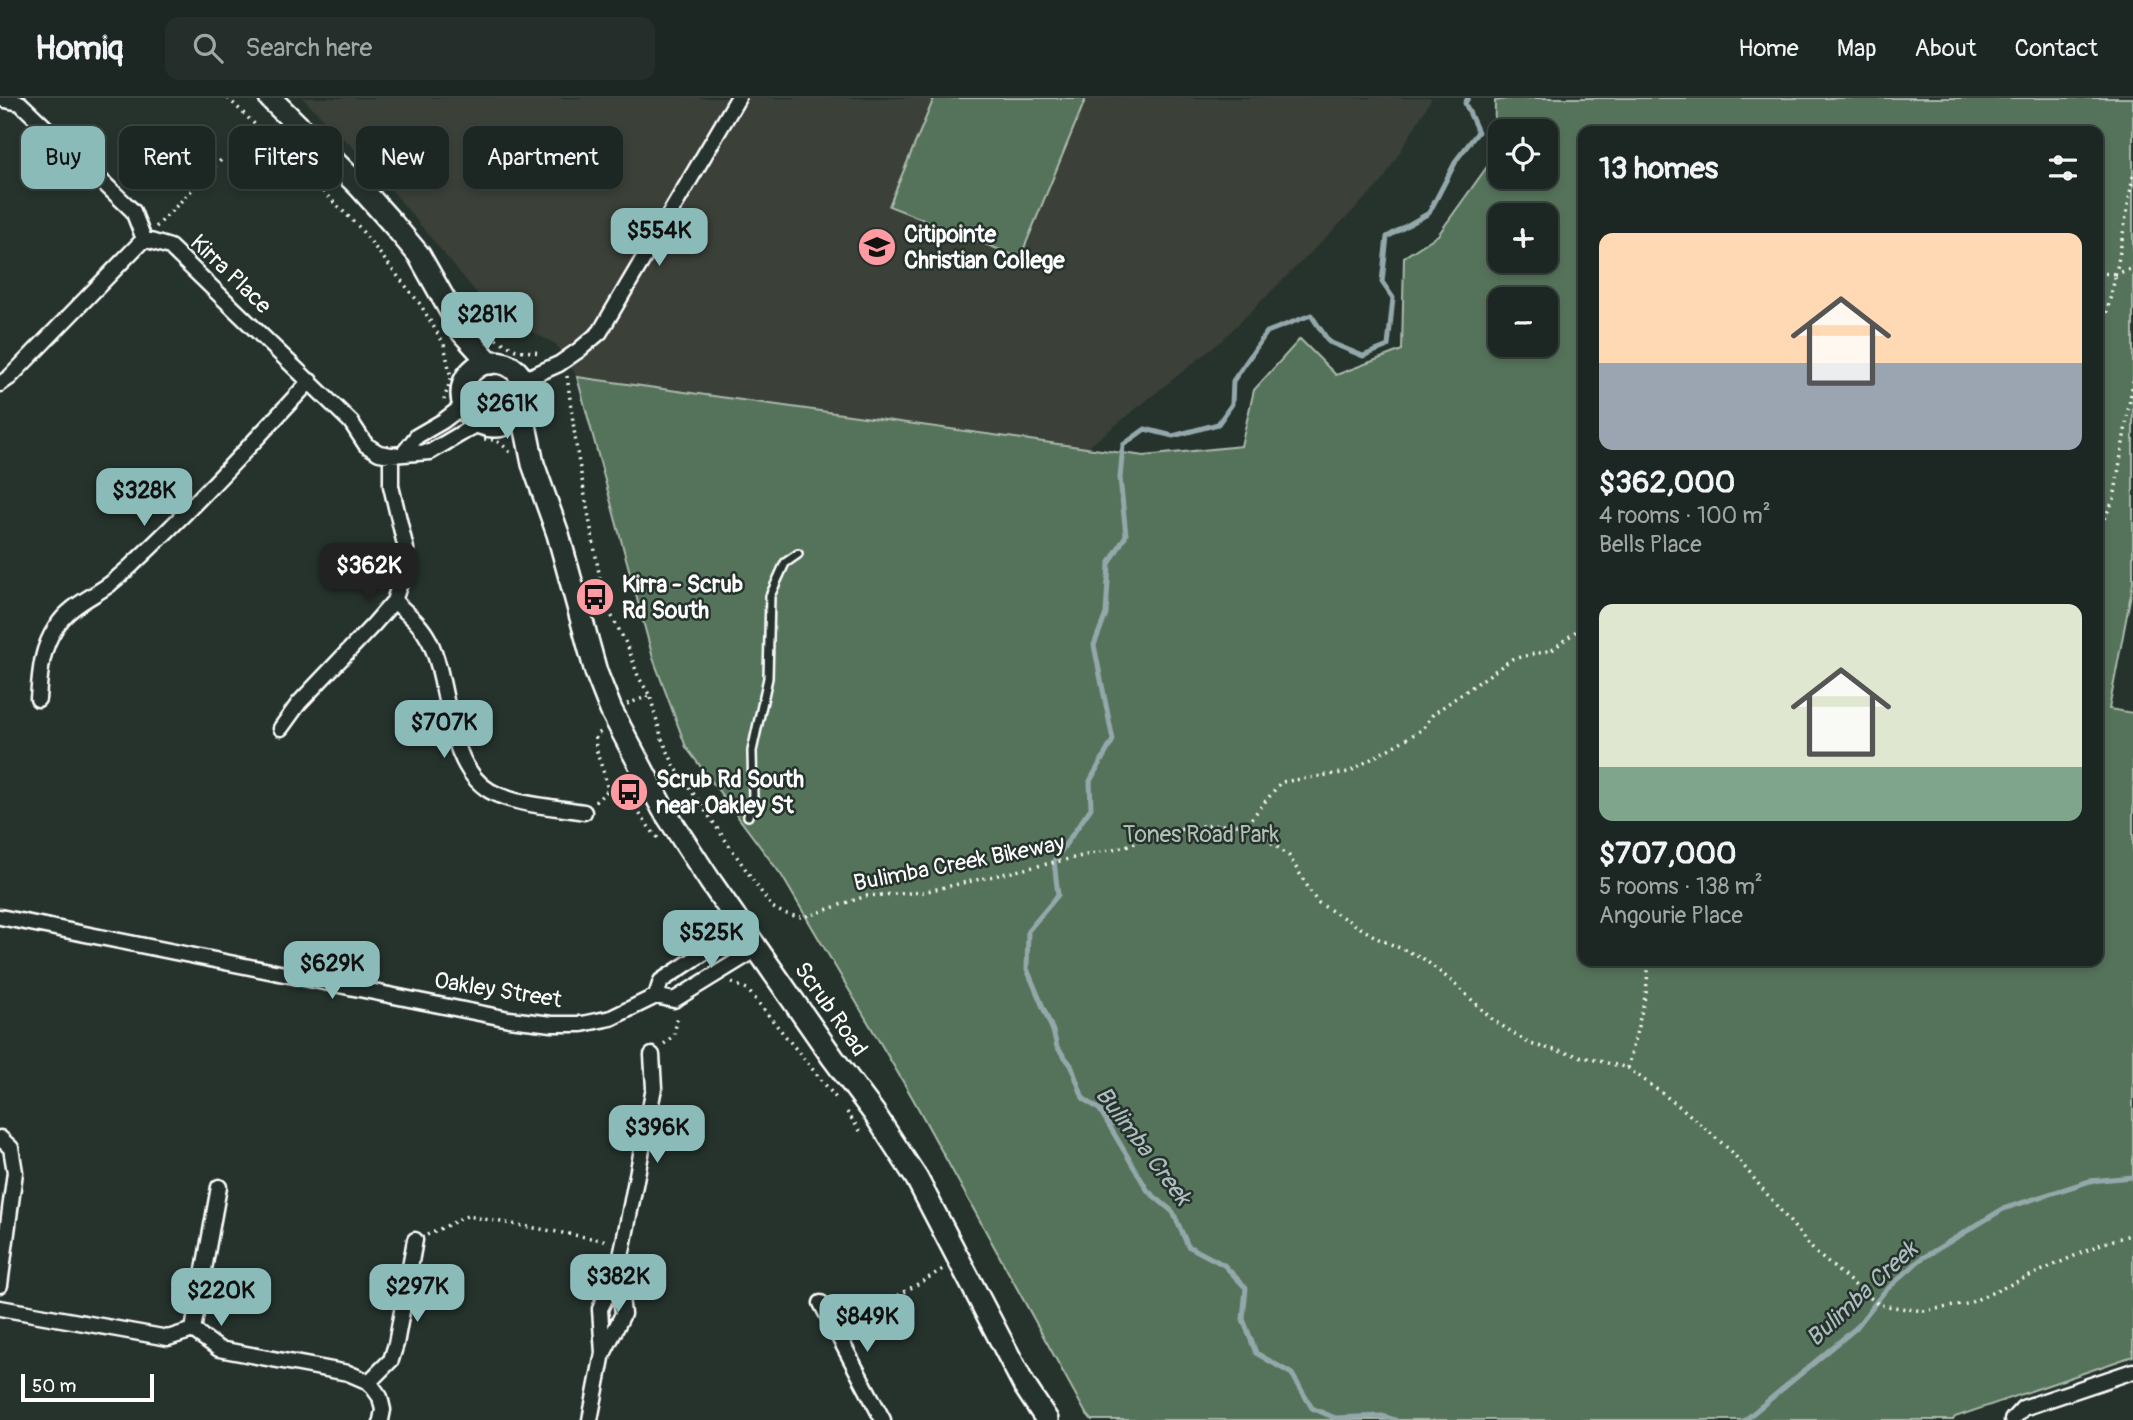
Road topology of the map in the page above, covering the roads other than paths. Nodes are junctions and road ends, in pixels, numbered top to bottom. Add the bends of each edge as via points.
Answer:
1 (270, 98) edge
2 (738, 98) edge
3 (0, 99) edge
4 (144, 239) junction
5 (458, 343) junction
6 (490, 363) junction
7 (468, 376) junction
8 (523, 380) junction
9 (310, 381) junction
10 (0, 384) edge
11 (464, 405) junction
12 (522, 410) junction
13 (479, 422) junction
14 (502, 426) junction
15 (397, 455) junction
16 (533, 464) junction
17 (798, 554) dead end
18 (394, 601) junction
19 (38, 699) dead end
20 (281, 729) dead end
21 (584, 812) road end
22 (748, 816) dead end
23 (0, 917) edge
24 (743, 927) junction
25 (757, 949) junction
26 (656, 996) junction
27 (652, 1055) road end
28 (0, 1138) edge
29 (219, 1187) dead end
30 (415, 1240) road end
31 (618, 1272) junction
32 (0, 1285) edge
33 (821, 1303) dead end
34 (0, 1308) edge
35 (193, 1330) junction
36 (603, 1353) junction
37 (2133, 1371) edge
38 (369, 1382) junction
39 (381, 1420) edge
40 (590, 1420) edge
41 (883, 1420) edge
42 (1047, 1420) edge
43 (2012, 1420) edge

1 - 5 street via 360,187 419,255
2 - 8 street via 600,332 559,364
3 - 4 street via 20,103 133,211
4 - 9 street, Kirra Place via 170,247
4 - 10 street
5 - 6 street
5 - 7 street
6 - 7 street
6 - 8 street via 507,365
7 - 11 street
8 - 12 street via 526,398
9 - 15 street, Kirra Place via 351,422 366,445 379,453
9 - 19 street via 133,564 82,600 57,625 46,644
11 - 13 street
11 - 15 street
12 - 14 street
12 - 16 street, Scrub Road
13 - 14 street
13 - 15 street via 430,452
14 - 16 street, Scrub Road
15 - 18 street via 391,486 406,548
16 - 24 street, Scrub Road via 611,710 663,809
17 - 22 lane via 785,564 770,596 768,678 752,751 753,798
18 - 20 street via 299,703
18 - 21 street via 429,640 460,753 472,775 489,790 511,799
23 - 26 street, Oakley Street via 541,1023 582,1024 611,1018
24 - 25 street, Scrub Road
24 - 26 street, Oakley Street via 661,981
25 - 26 street via 674,1000
25 - 42 street, Scrub Road via 917,1179 1024,1385
27 - 31 street via 654,1088
28 - 32 street via 11,1148 15,1172
29 - 35 street
30 - 38 street via 391,1360
31 - 36 street via 600,1309
31 - 36 street via 623,1314
33 - 41 street
34 - 35 street via 168,1338
35 - 38 street via 219,1349 348,1373
36 - 40 street
37 - 43 street via 2022,1408
38 - 39 street via 380,1397

